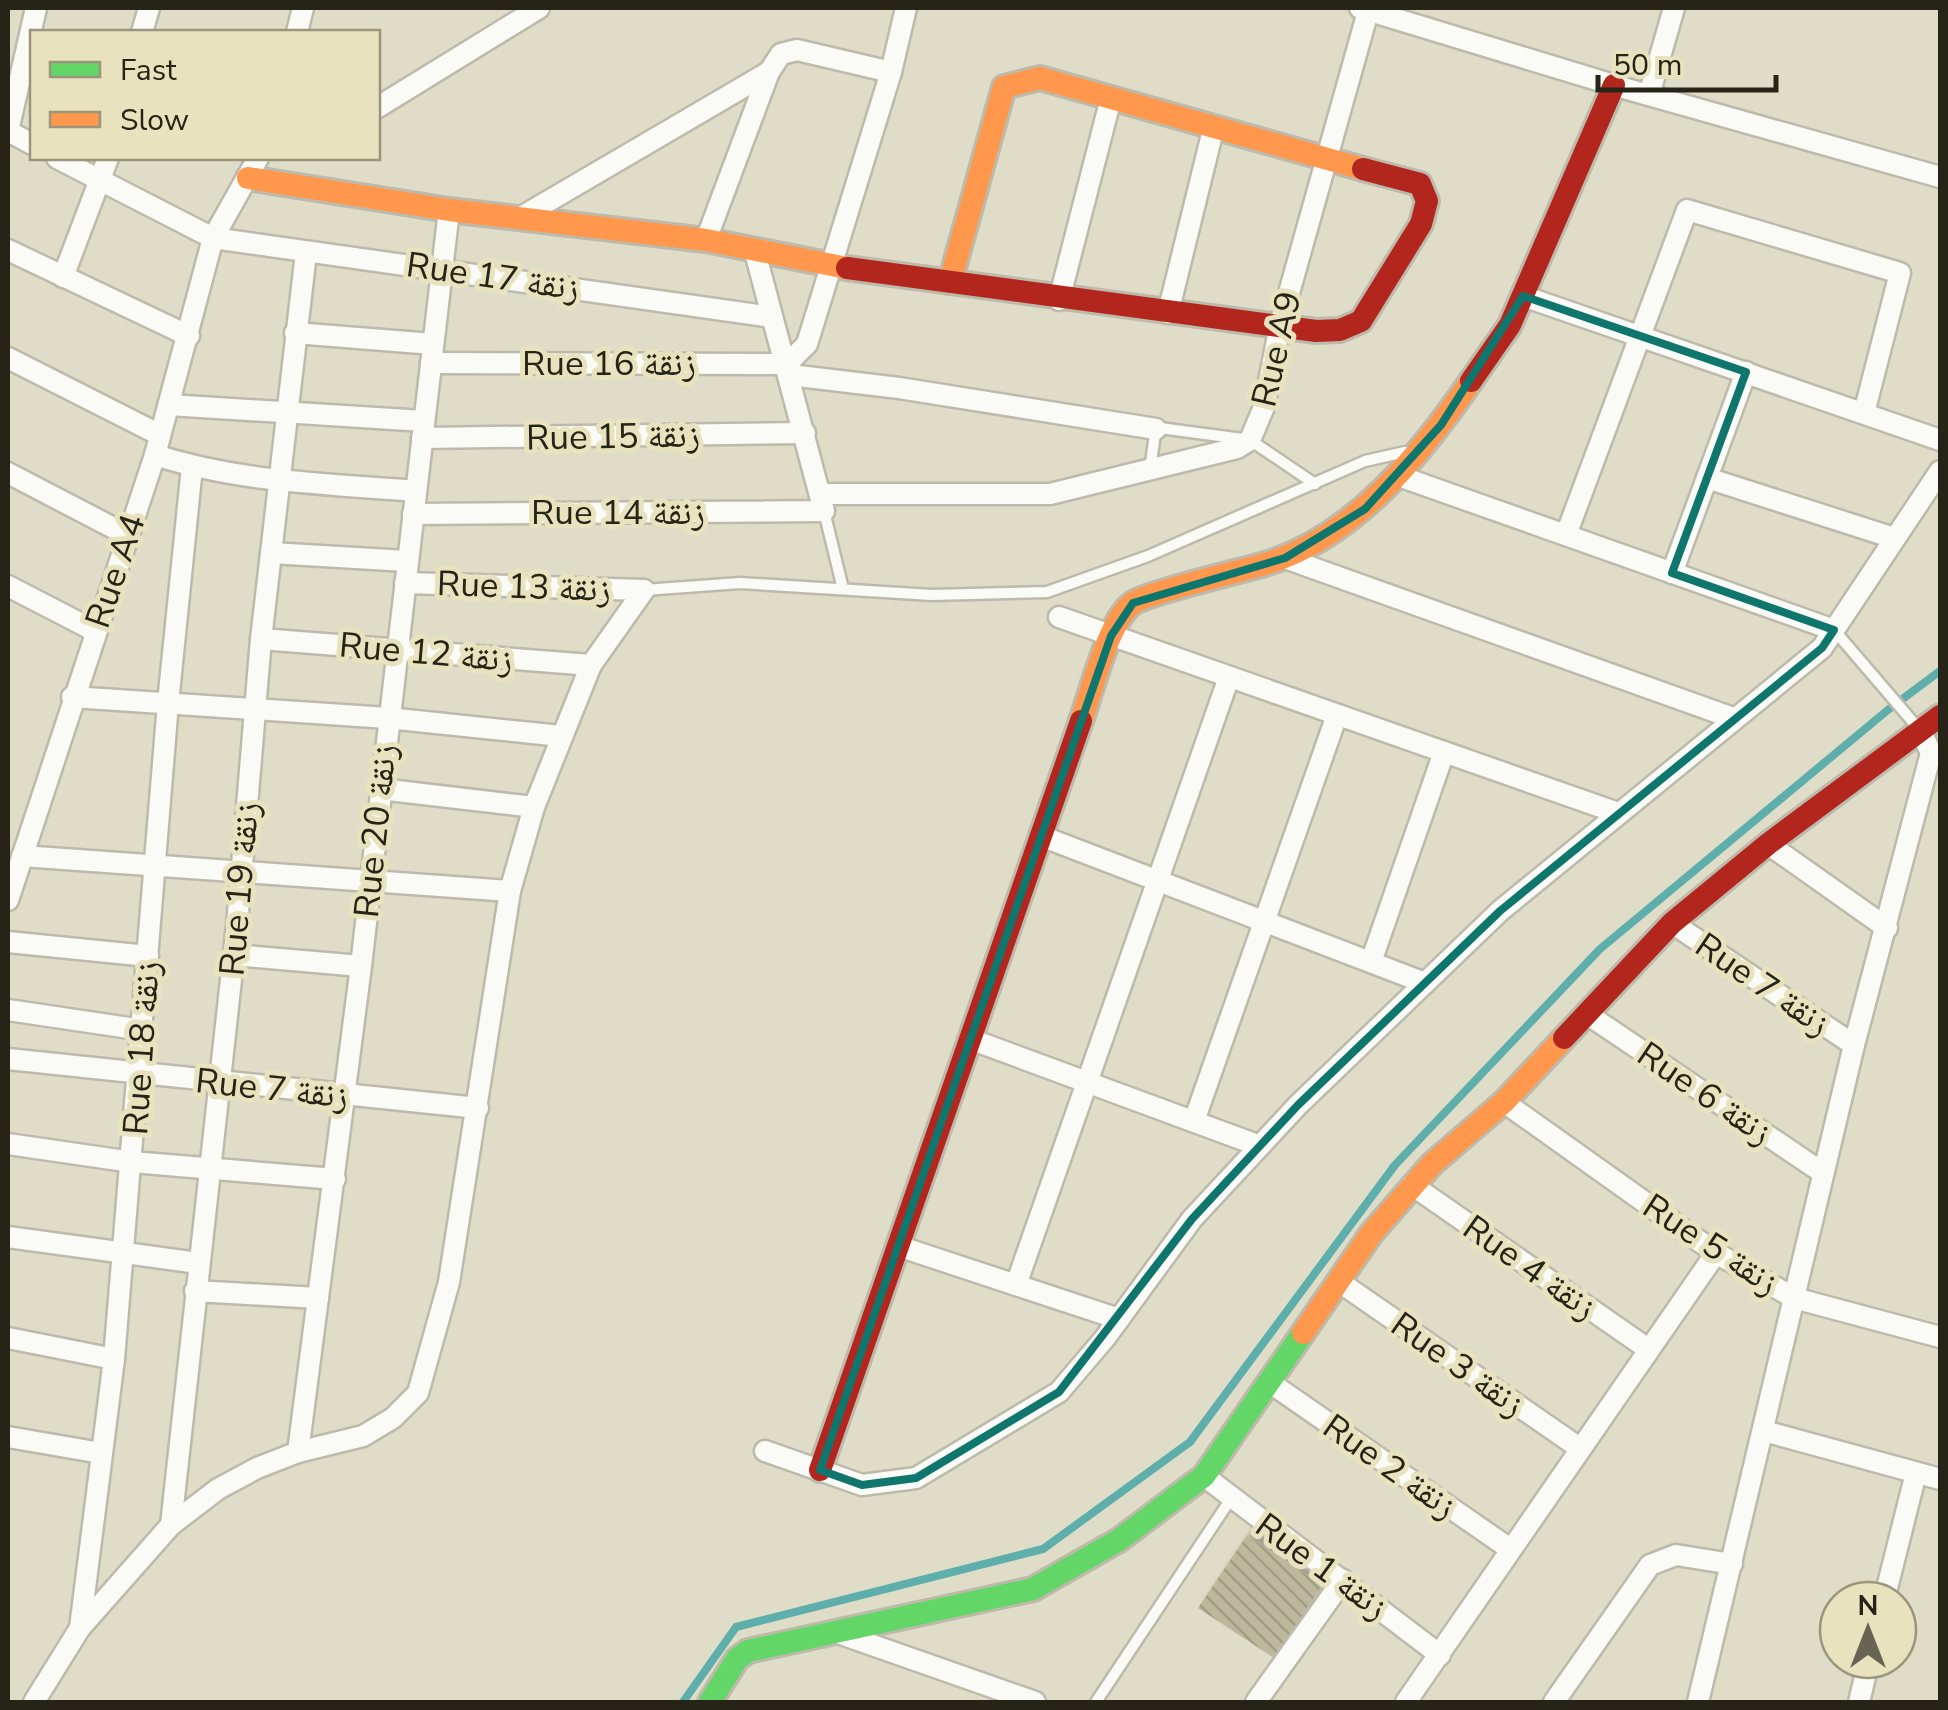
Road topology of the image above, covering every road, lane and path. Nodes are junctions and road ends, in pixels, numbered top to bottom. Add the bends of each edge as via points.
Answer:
1 (539, 8) edge
2 (906, 8) edge
3 (1366, 8) edge
4 (1674, 8) edge
5 (30, 34) edge
6 (769, 72) junction
7 (891, 72) junction
8 (1614, 86) junction
9 (1649, 95) junction
10 (1111, 98) junction
11 (380, 106) edge
12 (1213, 130) junction
13 (8, 131) edge
14 (30, 143) edge
15 (1326, 156) junction
16 (62, 160) edge
17 (107, 160) edge
18 (256, 163) edge
19 (1940, 177) edge
20 (102, 181) junction
21 (449, 210) junction
22 (523, 216) junction
23 (213, 238) junction
24 (706, 240) junction
25 (8, 250) edge
26 (756, 252) junction
27 (306, 253) junction
28 (830, 266) junction
29 (443, 267) junction
30 (63, 277) junction
31 (950, 282) junction
32 (1523, 296) junction
33 (1059, 300) junction
34 (1168, 313) junction
35 (772, 317) junction
36 (1280, 326) junction
37 (295, 333) junction
38 (188, 336) junction
39 (1640, 336) junction
40 (432, 353) junction
41 (8, 358) edge
42 (788, 370) junction
43 (1746, 372) junction
44 (169, 404) junction
45 (288, 413) junction
46 (1864, 413) junction
47 (1156, 429) junction
48 (423, 430) junction
49 (805, 434) junction
50 (1250, 440) junction
51 (1940, 440) edge
52 (157, 445) junction
53 (1418, 451) junction
54 (192, 468) junction
55 (1940, 471) edge
56 (1150, 472) junction
57 (8, 474) edge
58 (1396, 475) junction
59 (1707, 478) junction
60 (279, 480) junction
61 (1315, 484) junction
62 (416, 491) junction
63 (822, 502) junction
64 (413, 514) junction
65 (127, 535) junction
66 (1566, 536) junction
67 (1894, 538) junction
68 (271, 553) junction
69 (1284, 558) junction
70 (407, 561) junction
71 (1672, 572) junction
72 (405, 583) junction
73 (8, 586) edge
74 (843, 589) junction
75 (644, 590) junction
76 (1059, 617) dead end
77 (1834, 630) junction
78 (95, 632) junction
79 (1111, 636) junction
80 (262, 639) junction
81 (396, 650) junction
82 (591, 666) junction
83 (1229, 677) junction
84 (72, 697) junction
85 (168, 702) junction
86 (256, 710) junction
87 (1337, 715) junction
88 (1940, 716) edge
89 (388, 718) junction
90 (1733, 718) junction
91 (1920, 730) junction
92 (561, 736) junction
93 (1444, 752) junction
94 (1936, 754) edge
95 (380, 789) junction
96 (534, 808) junction
97 (1618, 813) junction
98 (1041, 836) junction
99 (19, 842) edge
100 (1768, 844) junction
101 (154, 867) junction
102 (242, 870) junction
103 (368, 880) junction
104 (1158, 880) junction
105 (510, 891) junction
106 (8, 900) edge
107 (1264, 921) junction
108 (1672, 923) junction
109 (1887, 928) junction
110 (8, 942) edge
111 (234, 955) junction
112 (148, 956) junction
113 (1371, 962) junction
114 (361, 966) junction
115 (1425, 983) junction
116 (8, 1010) edge
117 (1586, 1014) junction
118 (143, 1030) junction
119 (970, 1039) junction
120 (1854, 1046) junction
121 (8, 1059) edge
122 (140, 1074) junction
123 (1086, 1082) junction
124 (220, 1084) junction
125 (345, 1095) junction
126 (1504, 1102) junction
127 (478, 1108) junction
128 (1194, 1121) junction
129 (8, 1144) edge
130 (1260, 1146) junction
131 (132, 1162) junction
132 (210, 1168) junction
133 (1823, 1173) junction
134 (335, 1179) junction
135 (1412, 1185) junction
136 (8, 1238) edge
137 (898, 1246) junction
138 (1716, 1252) junction
139 (124, 1256) junction
140 (198, 1263) junction
141 (1338, 1281) junction
142 (1016, 1284) junction
143 (196, 1291) junction
144 (318, 1298) junction
145 (1794, 1298) junction
146 (1119, 1318) junction
147 (8, 1338) edge
148 (1940, 1338) edge
149 (1648, 1348) junction
150 (114, 1359) junction
151 (1269, 1382) junction
152 (1764, 1431) junction
153 (8, 1437) edge
154 (1578, 1448) junction
155 (765, 1450) dead end
156 (298, 1452) junction
157 (101, 1453) junction
158 (820, 1470) junction
159 (1916, 1473) junction
160 (1204, 1476) junction
161 (1940, 1479) edge
162 (1230, 1500) junction
163 (171, 1524) junction
164 (1510, 1549) junction
165 (1732, 1564) junction
166 (1343, 1580) junction
167 (1889, 1580) edge
168 (80, 1628) junction
169 (832, 1631) junction
170 (1440, 1654) junction
171 (34, 1702) edge
172 (710, 1702) edge
173 (1035, 1702) edge
174 (1096, 1702) edge
175 (1256, 1702) edge
176 (1406, 1702) edge
177 (1554, 1702) edge
178 (1698, 1702) edge

1 - 11 street
2 - 7 street
3 - 8 street
3 - 15 street, Rue A9
4 - 9 street
5 - 13 street
6 - 7 street via 780,54 797,50
6 - 22 street
6 - 24 street
7 - 28 street
8 - 9 street
8 - 32 street
9 - 19 street
10 - 12 street
10 - 31 street via 1040,78 1004,87
10 - 33 street
12 - 15 street
12 - 34 street
13 - 14 street
15 - 36 street, Rue A9
15 - 36 street via 1420,184 1426,210 1361,321 1329,330
16 - 20 street, Rue 17 زنقة
17 - 20 street
18 - 21 street
18 - 23 street, Rue A4
20 - 23 street, Rue 17 زنقة
20 - 30 street
21 - 22 street
21 - 29 street, Rue 20 زنقة
22 - 24 street
23 - 27 street, Rue 17 زنقة
23 - 38 street, Rue A4
24 - 26 street
25 - 30 street
26 - 28 street
26 - 35 street
27 - 29 street, Rue 17 زنقة
27 - 37 street, Rue 19 زنقة
28 - 31 street
28 - 42 street via 808,344
29 - 35 street, Rue 17 زنقة
29 - 40 street, Rue 20 زنقة
30 - 38 street
31 - 33 street
32 - 39 street
32 - 53 street via 1510,325
33 - 34 street
34 - 36 street
35 - 42 street
36 - 50 street, Rue A9 via 1264,407
37 - 40 street, Rue 16 زنقة
37 - 45 street, Rue 19 زنقة
38 - 44 street, Rue A4
39 - 43 street
39 - 46 street via 1686,210 1900,273
39 - 66 street
40 - 42 street, Rue 16 زنقة
40 - 48 street, Rue 20 زنقة
41 - 52 street
42 - 47 street, Rue 16 زنقة
42 - 49 street
43 - 46 street
43 - 59 street
44 - 45 street, Rue 15 زنقة
44 - 52 street, Rue A4
45 - 48 street, Rue 15 زنقة
45 - 60 street, Rue 19 زنقة
46 - 51 street
47 - 50 lane
47 - 56 lane
48 - 49 street, Rue 15 زنقة
48 - 62 street, Rue 20 زنقة
49 - 63 street
50 - 56 street, Rue A9
50 - 61 lane
52 - 54 street
52 - 65 street, Rue A4
53 - 58 street
53 - 61 lane via 1366,461
54 - 60 street
54 - 85 street, Rue 18 زنقة
55 - 67 street
56 - 63 street, Rue A9 via 1050,494
57 - 65 street
58 - 66 street
58 - 69 street via 1365,509
59 - 67 street
59 - 71 street
60 - 62 street
60 - 68 street, Rue 19 زنقة
61 - 74 lane via 1047,592 982,597
62 - 64 street, Rue 20 زنقة
63 - 64 street, Rue 14 زنقة
63 - 74 lane
64 - 70 street, Rue 20 زنقة
65 - 78 street, Rue A4
66 - 71 street
67 - 77 street
68 - 70 street, Rue 13 زنقة
68 - 80 street, Rue 19 زنقة
69 - 79 street via 1133,603
69 - 90 street
70 - 72 street, Rue 20 زنقة
71 - 77 street
72 - 75 street, Rue 13 زنقة
72 - 81 street, Rue 20 زنقة
73 - 78 street
74 - 75 lane via 740,583
75 - 82 street
76 - 79 street
77 - 90 street via 1822,648
77 - 91 lane
78 - 84 street, Rue A4
79 - 83 street
79 - 98 street
80 - 81 street, Rue 12 زنقة
80 - 86 street, Rue 19 زنقة
81 - 82 street, Rue 12 زنقة
81 - 89 street, Rue 20 زنقة
82 - 92 street
83 - 87 street
83 - 104 street
84 - 85 street
84 - 99 street, Rue A4
85 - 86 street
85 - 101 street, Rue 18 زنقة
86 - 89 street
86 - 102 street, Rue 19 زنقة
87 - 93 street
87 - 107 street
88 - 91 street
89 - 92 street
89 - 95 street, Rue 20 زنقة
90 - 97 street
91 - 94 street
91 - 100 street
92 - 96 street
93 - 97 street
93 - 113 street
94 - 109 street
95 - 96 street
95 - 103 street, Rue 20 زنقة
96 - 105 street
97 - 115 street
98 - 104 street
98 - 119 street
99 - 101 street
99 - 106 street, Rue A4
100 - 108 street
100 - 109 street
101 - 102 street
101 - 112 street, Rue 18 زنقة
102 - 103 street
102 - 111 street, Rue 19 زنقة
103 - 105 street
103 - 114 street, Rue 20 زنقة
104 - 107 street
104 - 123 street
105 - 127 street
107 - 113 street
107 - 128 street
108 - 117 street
108 - 120 street, Rue 7 زنقة
109 - 120 street
110 - 112 street
111 - 114 street
111 - 124 street, Rue 19 زنقة
112 - 118 street, Rue 18 زنقة
113 - 115 street
114 - 125 street, Rue 20 زنقة
115 - 130 street
116 - 118 street
117 - 126 street
117 - 133 street, Rue 6 زنقة
118 - 122 street, Rue 18 زنقة
119 - 123 street
119 - 137 street
120 - 133 street
121 - 122 street, Rue 7 زنقة
122 - 124 street, Rue 7 زنقة
122 - 131 street, Rue 18 زنقة
123 - 128 street
123 - 142 street
124 - 125 street, Rue 7 زنقة
124 - 132 street, Rue 19 زنقة
125 - 127 street, Rue 7 زنقة
125 - 134 street, Rue 20 زنقة
126 - 135 street
126 - 138 street, Rue 5 زنقة
127 - 156 street via 449,1282 418,1393 363,1436
128 - 130 street
129 - 131 street
130 - 146 street via 1192,1219
131 - 132 street
131 - 139 street, Rue 18 زنقة
132 - 134 street
132 - 140 street, Rue 19 زنقة
133 - 145 street
134 - 144 street, Rue 20 زنقة
135 - 141 street
135 - 149 street, Rue 4 زنقة
136 - 139 street
137 - 142 street
137 - 158 street
138 - 145 street, Rue 5 زنقة
138 - 149 street
139 - 140 street
139 - 150 street, Rue 18 زنقة
140 - 143 street, Rue 19 زنقة
141 - 151 street
141 - 154 street, Rue 3 زنقة
142 - 146 street
143 - 144 street
143 - 163 street, Rue 19 زنقة
144 - 156 street, Rue 20 زنقة
145 - 148 street, Rue 5 زنقة
145 - 152 street
146 - 158 street via 1058,1392 916,1478 862,1486
147 - 150 street
149 - 154 street
150 - 157 street, Rue 18 زنقة
151 - 160 street
151 - 164 street, Rue 2 زنقة
152 - 159 street
152 - 165 street
153 - 157 street
154 - 164 street
155 - 158 street
156 - 163 street via 218,1489
157 - 168 street, Rue 18 زنقة
159 - 161 street
159 - 167 street
160 - 162 street, Rue 1 زنقة
160 - 169 street via 1119,1540 1033,1588
162 - 166 street, Rue 1 زنقة
162 - 174 lane
163 - 168 street
164 - 170 street
165 - 177 street via 1676,1555 1650,1565
165 - 178 street
166 - 170 street, Rue 1 زنقة
166 - 175 street
168 - 171 street
169 - 172 street via 748,1651 736,1658
169 - 173 street
170 - 176 street

